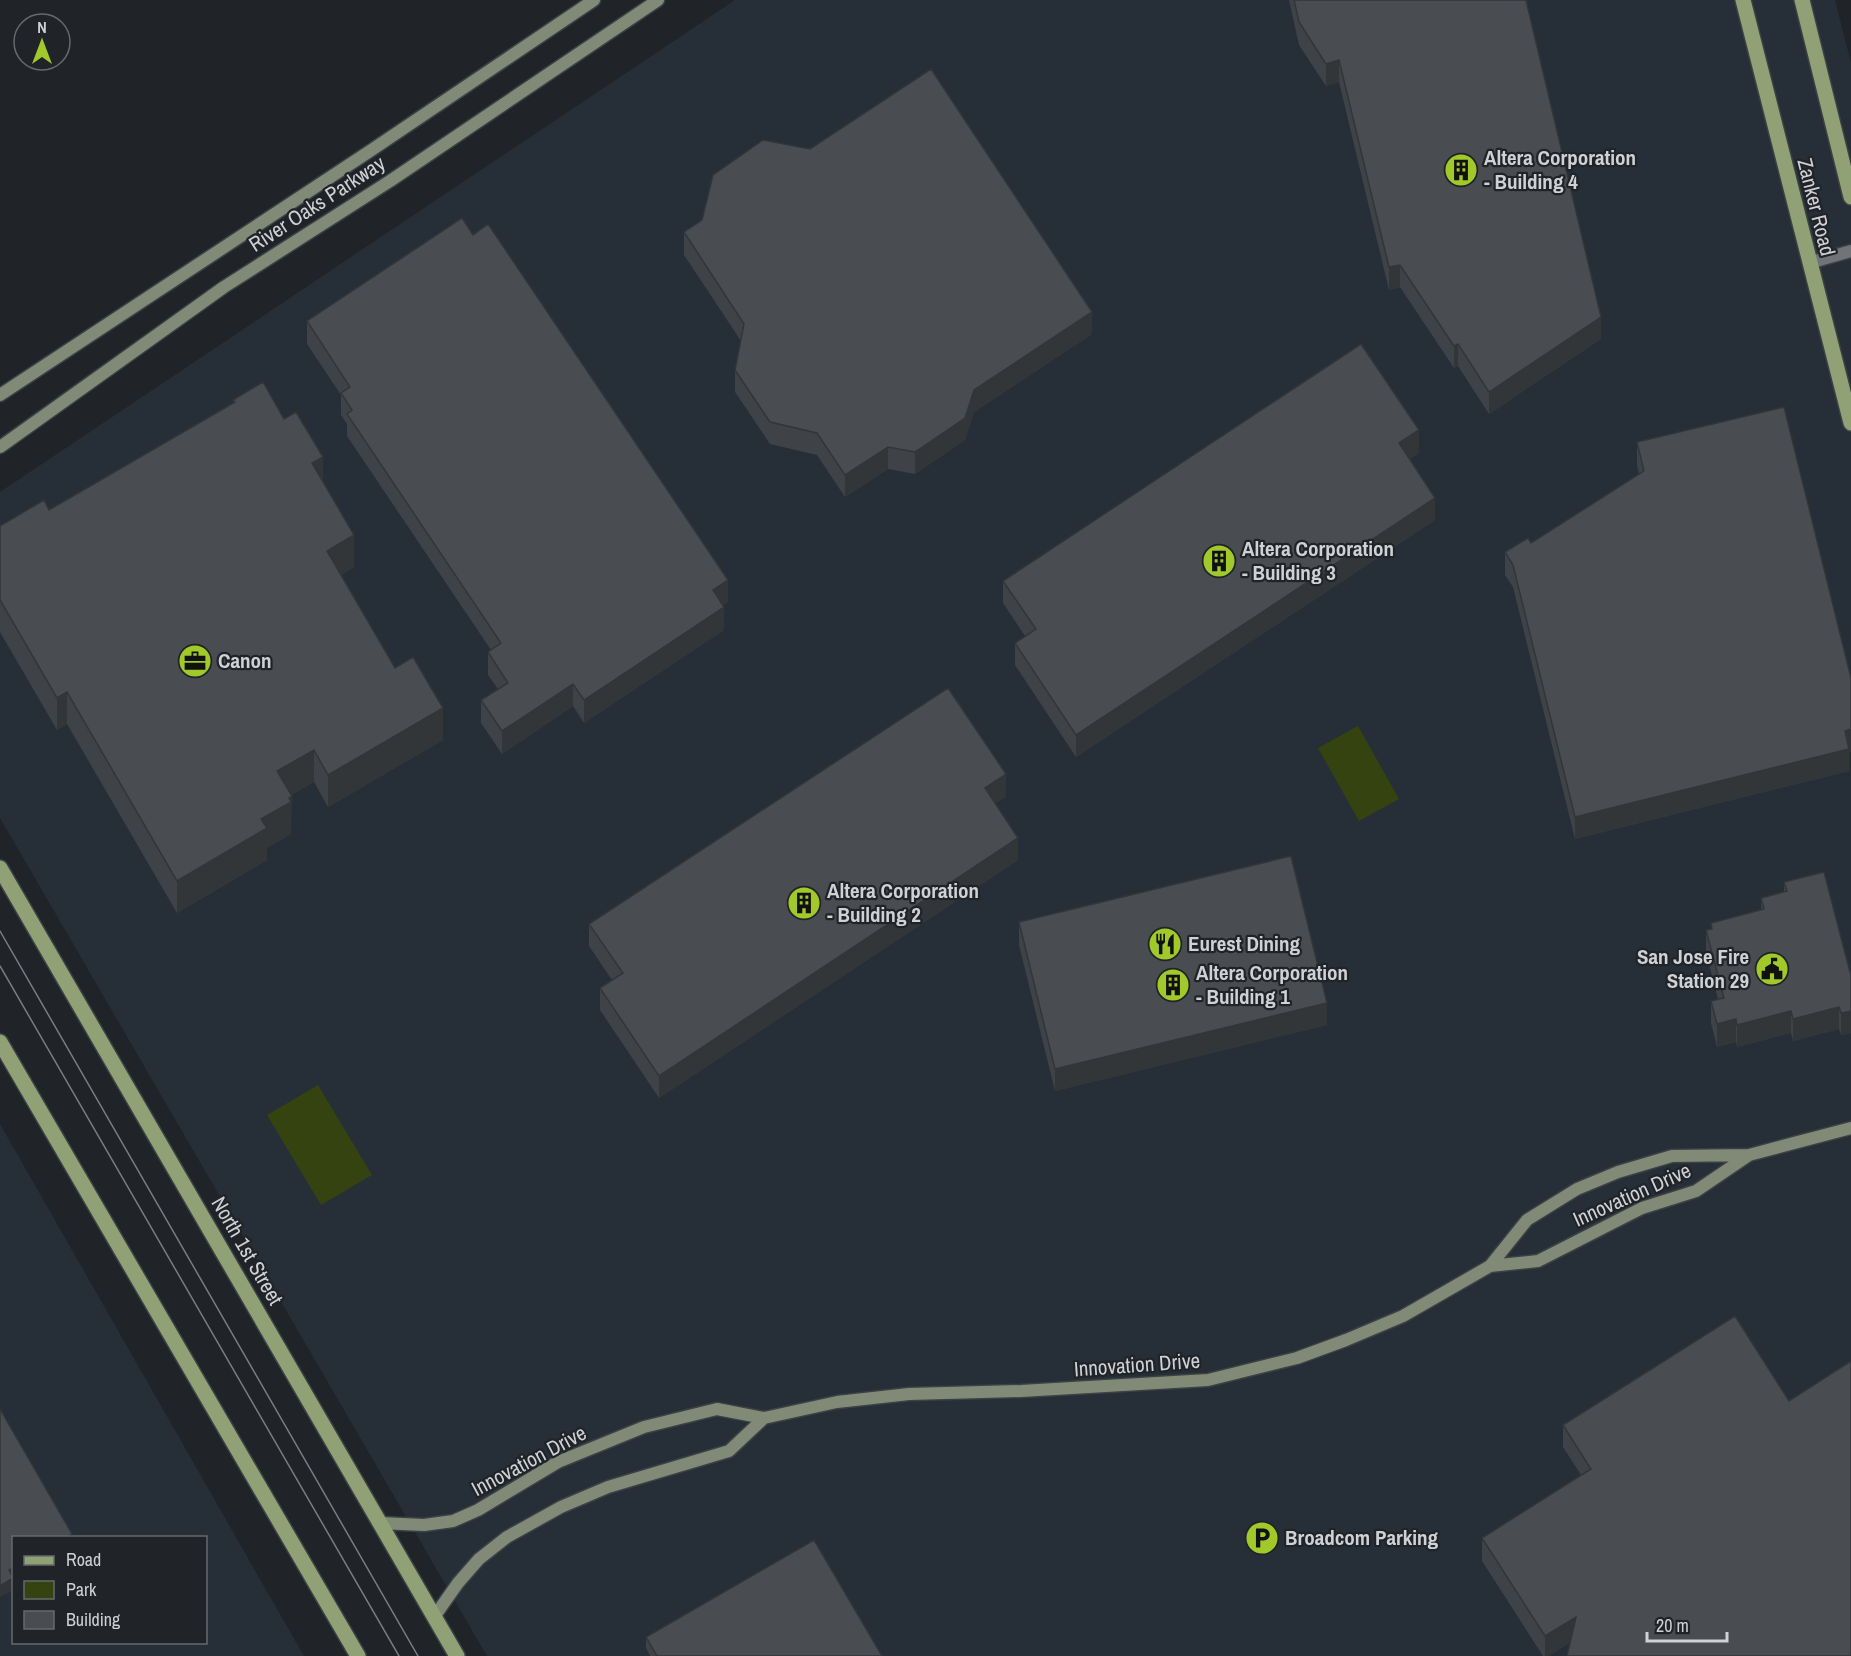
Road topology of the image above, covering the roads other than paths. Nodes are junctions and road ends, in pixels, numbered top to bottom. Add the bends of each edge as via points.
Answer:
1 (594, 0) edge
2 (658, 0) edge
3 (1743, 0) edge
4 (1802, 0) edge
5 (1851, 197) edge
6 (1851, 251) edge
7 (1809, 262) junction
8 (0, 395) edge
9 (1851, 423) edge
10 (0, 447) edge
11 (0, 868) edge
12 (0, 1042) edge
13 (1851, 1128) edge
14 (1749, 1155) junction
15 (1490, 1266) junction
16 (764, 1418) junction
17 (380, 1523) junction
18 (434, 1617) junction
19 (358, 1656) edge
20 (457, 1656) edge

1 - 8 street, River Oaks Parkway
2 - 10 street, River Oaks Parkway via 390,181 224,287
3 - 7 main road, Zanker Road
4 - 5 main road, Zanker Road
6 - 7 street
7 - 9 main road, Zanker Road
11 - 17 main road, North 1st Street
12 - 19 main road
13 - 14 street, Innovation Drive
14 - 15 street, Innovation Drive via 1696,1191 1642,1208 1538,1261
14 - 15 street, Innovation Drive via 1672,1155 1577,1189 1527,1220
15 - 16 street, Innovation Drive via 1403,1316 1346,1340 1297,1358 1208,1380 909,1394 837,1402
16 - 17 street, Innovation Drive via 717,1408 644,1427 558,1462 453,1521 424,1525
16 - 18 street via 729,1451 608,1486 507,1537 479,1559
17 - 18 main road, North 1st Street
18 - 20 main road, North 1st Street

